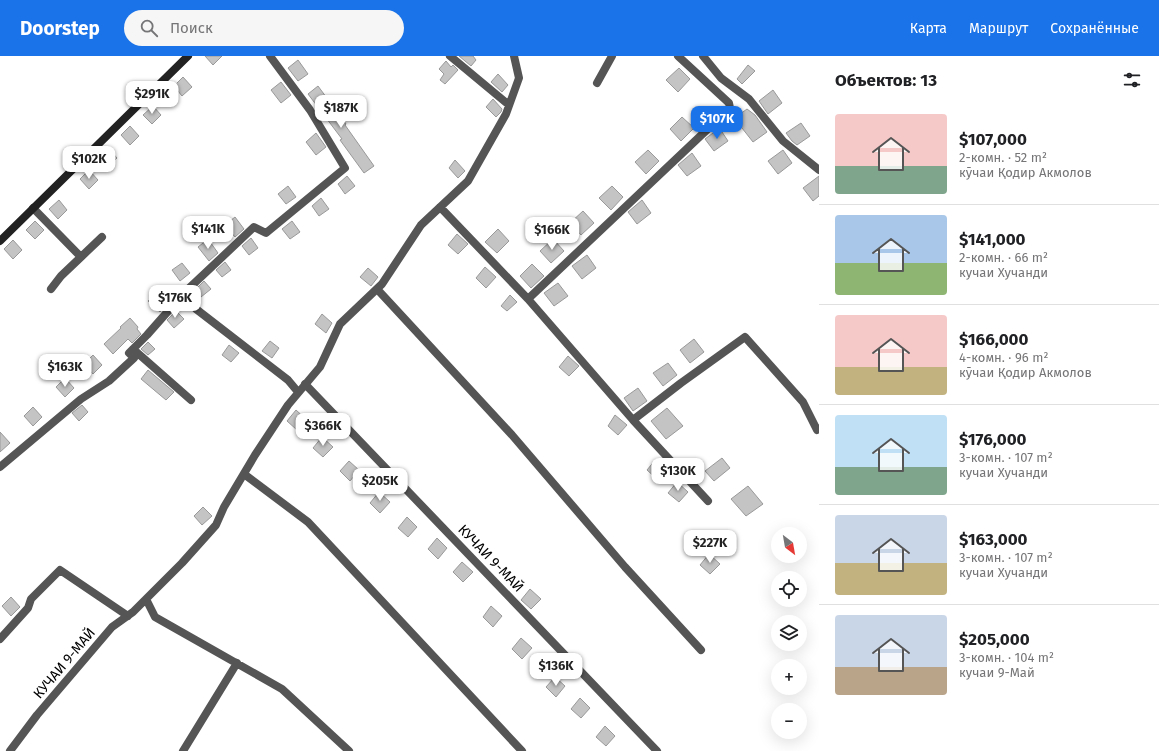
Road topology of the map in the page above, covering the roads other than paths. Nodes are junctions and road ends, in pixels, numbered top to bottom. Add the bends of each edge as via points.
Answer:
1 (188, 56) edge
2 (270, 56) edge
3 (450, 56) edge
4 (514, 56) edge
5 (612, 56) edge
6 (678, 56) edge
7 (702, 56) edge
8 (597, 83) dead end
9 (509, 105) junction
10 (819, 170) edge
11 (440, 207) junction
12 (33, 208) junction
13 (102, 237) dead end
14 (0, 241) edge
15 (81, 257) junction
16 (51, 289) dead end
17 (377, 289) junction
18 (185, 292) junction
19 (528, 299) junction
20 (133, 349) junction
21 (305, 384) junction
22 (298, 392) junction
23 (190, 400) dead end
24 (633, 420) junction
25 (819, 429) edge
26 (0, 467) edge
27 (244, 474) junction
28 (708, 501) dead end
29 (146, 599) junction
30 (128, 616) junction
31 (0, 639) edge
32 (701, 650) dead end
33 (237, 663) junction
34 (10, 751) edge
35 (183, 751) edge
36 (349, 751) edge
37 (522, 751) edge
38 (657, 751) edge

1 - 12 street
2 - 18 street via 310,110 344,168 266,233 254,227
3 - 9 street
4 - 9 street, КУЧАИ 9-МАЙ via 519,78
5 - 8 street
6 - 19 street via 729,102 730,108
7 - 10 street via 722,78 749,99 783,141
9 - 11 street, КУЧАИ 9-МАЙ via 468,181
11 - 17 street, КУЧАИ 9-МАЙ via 421,225
11 - 19 street
12 - 14 street
12 - 15 street
13 - 15 street
15 - 16 street
17 - 21 street, КУЧАИ 9-МАЙ via 340,324 320,367
17 - 32 street via 512,435 625,567
18 - 20 street
18 - 22 street via 196,309 288,380
19 - 24 street
20 - 23 street
20 - 26 street via 129,353 134,358 109,381 81,399
21 - 22 street, КУЧАИ 9-МАЙ
21 - 38 street, КУЧАИ 9-МАЙ
22 - 27 street, КУЧАИ 9-МАЙ
24 - 25 street via 744,337 803,402 817,430
24 - 28 street
27 - 29 street, КУЧАИ 9-МАЙ via 224,506 216,525 182,564
27 - 37 street via 308,522
29 - 30 street, КУЧАИ 9-МАЙ
29 - 33 street via 155,616
30 - 31 street via 60,570 31,599 28,608
30 - 34 street, КУЧАИ 9-МАЙ via 112,627 36,715
33 - 35 street
33 - 36 street via 282,689

